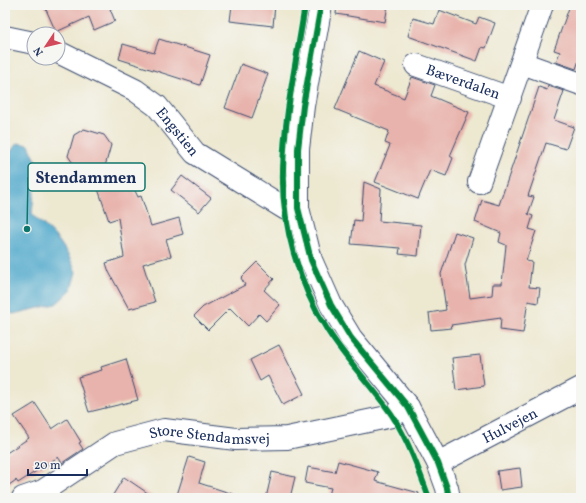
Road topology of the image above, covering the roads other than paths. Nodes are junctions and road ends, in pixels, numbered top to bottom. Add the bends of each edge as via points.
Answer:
1 (321, 5) edge
2 (542, 5) edge
3 (5, 38) edge
4 (26, 42) edge
5 (66, 56) edge
6 (522, 63) junction
7 (416, 65) dead end
8 (581, 84) edge
9 (510, 98) junction
10 (479, 182) dead end
11 (298, 208) junction
12 (581, 388) edge
13 (408, 407) junction
14 (438, 463) junction
15 (23, 498) edge
16 (449, 498) edge

1 - 11 street via 298,149
2 - 6 street, Bæverdalen
3 - 4 street
5 - 11 street, Engstien via 135,90 157,106 195,153 286,209
6 - 8 street
6 - 9 street, Bæverdalen
7 - 9 street, Bæverdalen
9 - 10 street, Bæverdalen
11 - 13 street via 311,260 331,305 351,338
12 - 14 street, Hulvejen
13 - 14 street
13 - 15 street, Store Stendamsvej via 392,416 287,438 236,439 164,430 115,443 43,491
14 - 16 street

